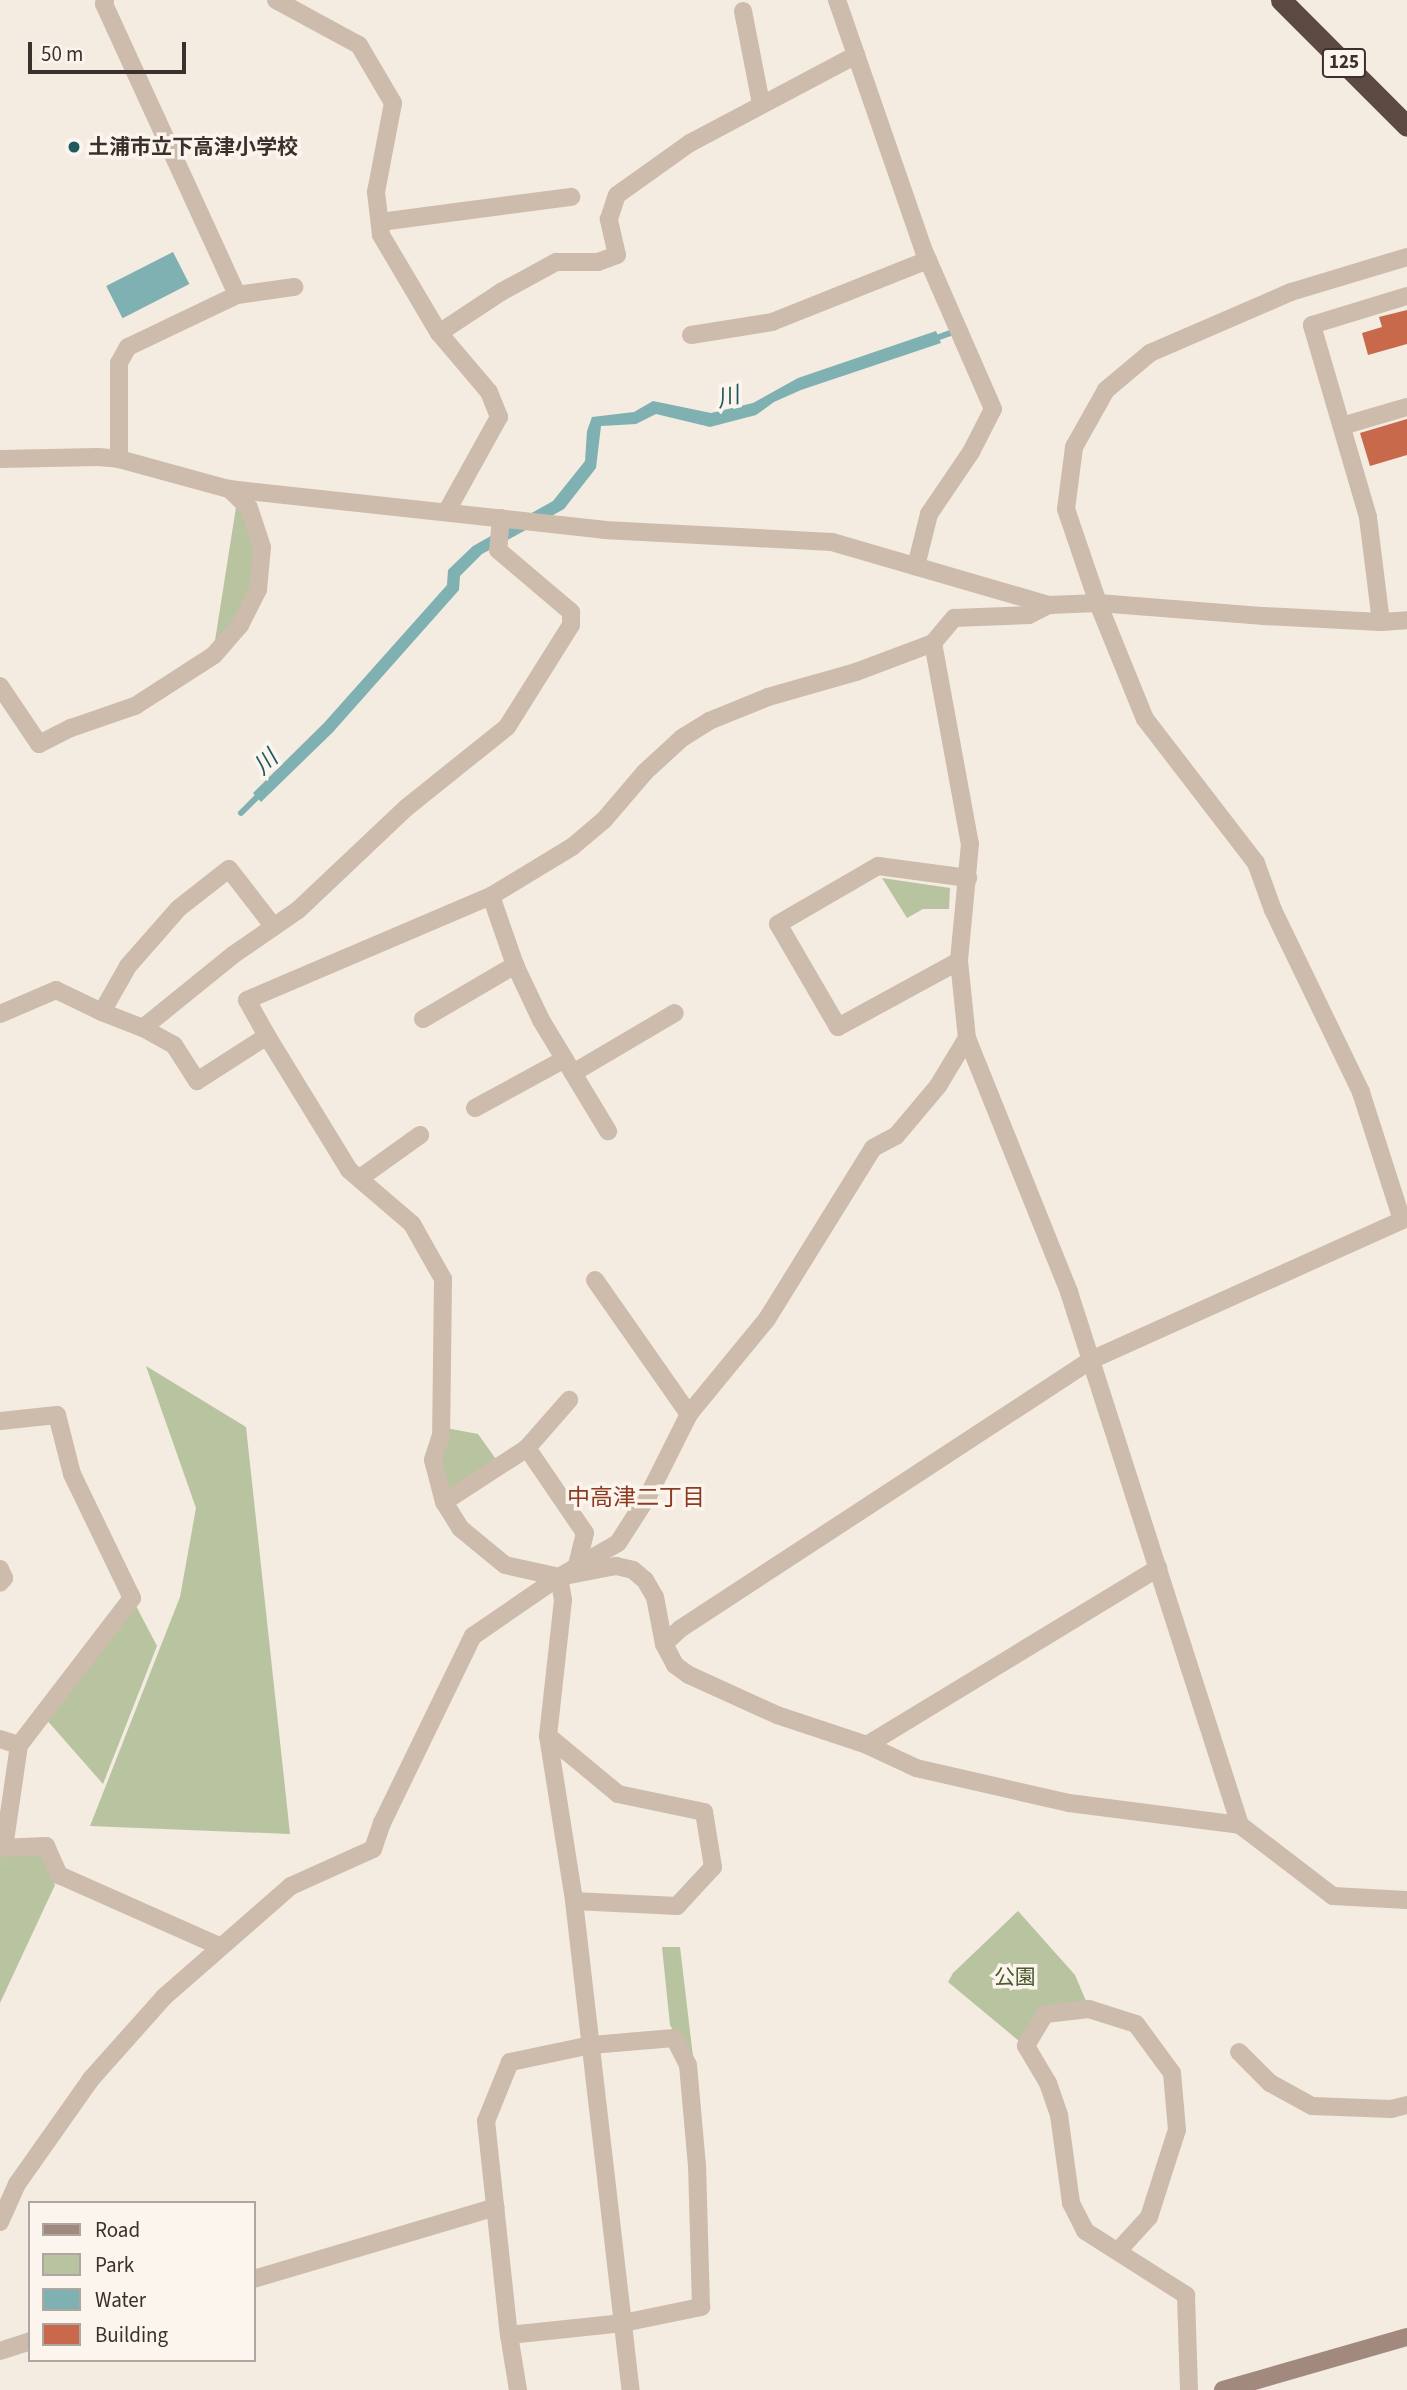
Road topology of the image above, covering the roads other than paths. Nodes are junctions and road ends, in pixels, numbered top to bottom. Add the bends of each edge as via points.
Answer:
1 (105, 0) edge
2 (276, 0) edge
3 (838, 0) edge
4 (1281, 0) edge
5 (743, 11) dead end
6 (856, 55) junction
7 (761, 104) junction
8 (1407, 125) edge
9 (571, 197) dead end
10 (380, 222) junction
11 (1407, 257) edge
12 (928, 260) junction
13 (294, 287) dead end
14 (237, 295) junction
15 (1407, 296) edge
16 (439, 333) junction
17 (691, 335) dead end
18 (1407, 407) edge
19 (1342, 426) junction
20 (0, 459) edge
21 (119, 459) junction
22 (229, 489) junction
23 (447, 511) junction
24 (501, 518) junction
25 (916, 566) junction
26 (1098, 603) junction
27 (1049, 605) junction
28 (1407, 620) edge
29 (1381, 622) junction
30 (933, 643) junction
31 (0, 686) edge
32 (968, 878) junction
33 (491, 896) junction
34 (274, 927) junction
35 (959, 961) junction
36 (515, 965) junction
37 (102, 1012) junction
38 (676, 1013) dead end
39 (0, 1014) edge
40 (423, 1019) dead end
41 (143, 1028) junction
42 (267, 1035) junction
43 (967, 1038) junction
44 (569, 1066) junction
45 (475, 1108) dead end
46 (608, 1131) dead end
47 (420, 1135) dead end
48 (360, 1178) junction
49 (1400, 1193) edge
50 (595, 1280) dead end
51 (1091, 1360) junction
52 (569, 1400) dead end
53 (689, 1414) junction
54 (0, 1422) edge
55 (527, 1448) junction
56 (444, 1502) junction
57 (576, 1568) junction
58 (1158, 1568) junction
59 (0, 1569) edge
60 (559, 1577) junction
61 (0, 1583) edge
62 (664, 1644) junction
63 (548, 1736) junction
64 (0, 1739) edge
65 (19, 1745) junction
66 (867, 1745) junction
67 (1240, 1825) junction
68 (2, 1848) edge
69 (1407, 1900) edge
70 (574, 1901) junction
71 (219, 1946) junction
72 (591, 2045) junction
73 (1239, 2052) dead end
74 (1407, 2105) edge
75 (495, 2207) junction
76 (0, 2222) edge
77 (1118, 2251) junction
78 (256, 2278) edge
79 (623, 2323) junction
80 (509, 2335) junction
81 (1407, 2337) edge
82 (28, 2342) edge
83 (0, 2351) edge
84 (518, 2390) edge
85 (631, 2390) edge
86 (1189, 2390) edge
87 (1223, 2390) edge

1 - 14 street
2 - 10 street via 359,45 393,103 376,192
3 - 6 street
4 - 8 highway, 125
5 - 7 street
6 - 7 street
6 - 12 street
7 - 16 street via 690,143 617,195 609,219 617,256 598,262 556,262
9 - 10 street
10 - 16 street via 381,235
11 - 26 street via 1291,292 1161,348 1106,390 1074,447 1066,509
12 - 17 street via 772,321
12 - 25 street via 993,409 971,452 929,514
13 - 14 street
14 - 21 street via 128,346 119,363
15 - 19 street via 1312,325
16 - 23 street via 489,392 499,417
18 - 19 street
19 - 29 street via 1368,517
20 - 21 street
21 - 22 street
22 - 23 street
22 - 31 street via 249,508 262,547 258,590 240,625 214,655 135,706 39,744
23 - 24 street
24 - 25 street via 604,530 832,542
24 - 34 street via 498,550 570,612 571,625 507,727 406,808
25 - 27 street
26 - 27 street
26 - 29 street
26 - 49 street via 1145,719 1256,863 1279,923 1361,1092
27 - 30 street via 1029,615 954,618
28 - 29 street
30 - 32 street via 970,844
30 - 33 street via 768,697 709,722 682,738 604,820 572,846
32 - 35 street
32 - 35 street via 878,866 778,924 838,1027
33 - 36 street
33 - 42 street via 247,1000
34 - 37 street via 229,869 171,918 128,966
34 - 41 street
35 - 43 street
36 - 40 street
36 - 44 street
37 - 39 street via 56,990
37 - 41 street
38 - 44 street
41 - 42 street via 174,1045 197,1081
42 - 48 street via 349,1170
43 - 51 street via 1069,1292
43 - 53 street via 938,1087 896,1136 873,1148 767,1319
44 - 45 street
44 - 46 street
47 - 48 street
48 - 56 street via 412,1224 443,1279 441,1435 433,1460
49 - 51 street via 1402,1220
50 - 53 street
51 - 58 street
51 - 62 street via 680,1629
52 - 55 street
53 - 57 street via 648,1496 618,1543
54 - 65 street via 57,1415 72,1474 132,1598
55 - 56 street
55 - 57 street via 585,1533
56 - 60 street via 460,1528 505,1565
57 - 60 street
58 - 66 street
58 - 67 street
59 - 61 street via 4,1578
60 - 62 street via 616,1566 633,1570 655,1597
60 - 63 street via 563,1600
60 - 71 street via 474,1636 373,1849 291,1886
62 - 66 street via 675,1665 689,1675 778,1715
63 - 70 street
63 - 70 street via 618,1794 704,1812 709,1839 713,1867 677,1906
64 - 65 street
65 - 68 street
66 - 67 street via 916,1768 1069,1803
67 - 69 street via 1333,1896
68 - 71 street via 46,1846 59,1875
70 - 72 street
71 - 76 street via 164,1997 91,2079 17,2184
72 - 75 street via 510,2062 486,2121
72 - 79 street
72 - 79 street via 674,2038 688,2065 697,2166 701,2307
73 - 74 street via 1270,2083 1312,2106 1391,2109
75 - 78 street
75 - 80 street
77 - 77 street via 1085,2231 1071,2203 1059,2115 1048,2083 1026,2046 1045,2014 1089,2009 1136,2024 1172,2073 1177,2130 1149,2217
77 - 86 street via 1186,2295
79 - 80 street
79 - 85 street
80 - 84 street
81 - 87 street
82 - 83 street

